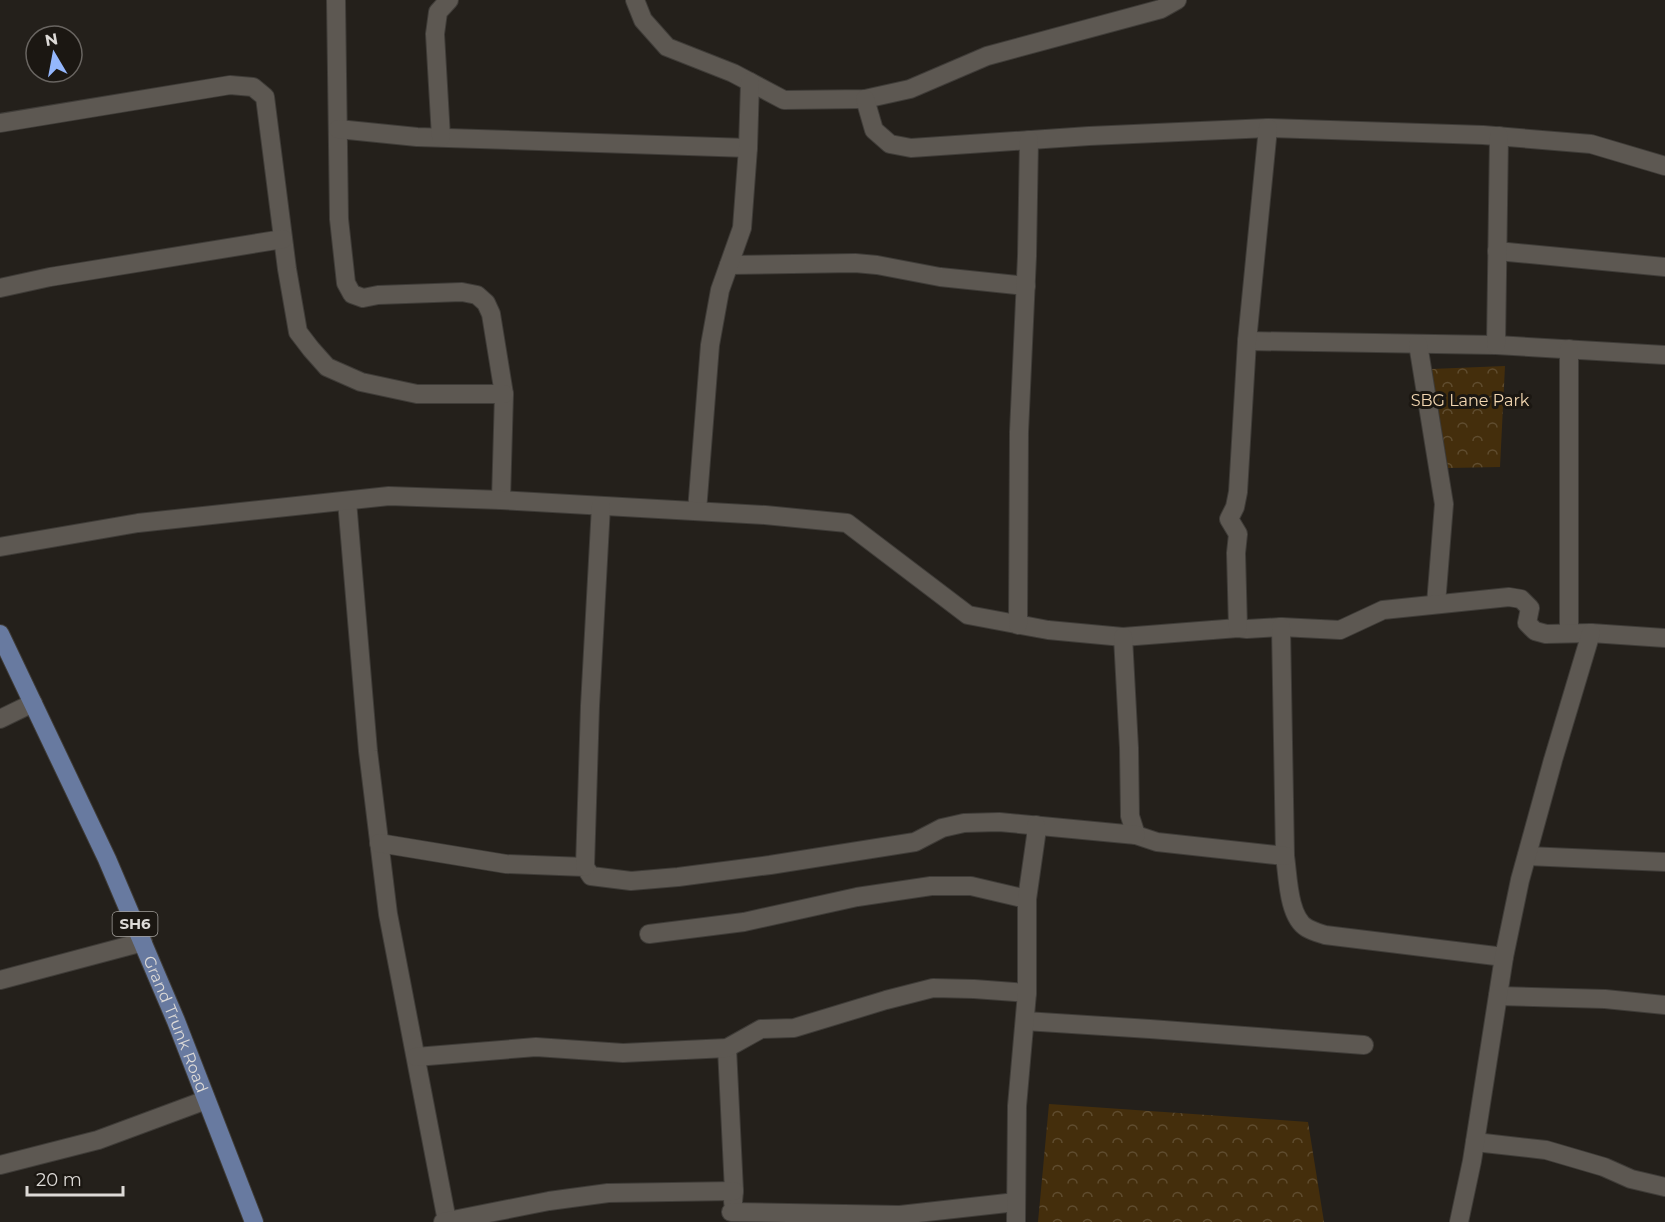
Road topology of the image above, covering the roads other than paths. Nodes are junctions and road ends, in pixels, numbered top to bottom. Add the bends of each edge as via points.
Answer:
1 (336, 0) edge
2 (449, 0) edge
3 (635, 0) edge
4 (1177, 0) edge
5 (750, 82) junction
6 (865, 99) junction
7 (0, 123) edge
8 (1268, 128) junction
9 (338, 129) junction
10 (1499, 136) junction
11 (441, 137) junction
12 (1029, 140) junction
13 (748, 148) junction
14 (1665, 166) edge
15 (283, 239) junction
16 (1497, 251) junction
17 (729, 265) junction
18 (1665, 267) edge
19 (1026, 286) junction
20 (0, 288) edge
21 (1247, 341) junction
22 (1418, 344) junction
23 (1496, 345) junction
24 (1569, 349) junction
25 (1665, 355) edge
26 (504, 394) junction
27 (501, 500) junction
28 (347, 501) junction
29 (601, 506) junction
30 (697, 511) junction
31 (0, 547) edge
32 (1436, 604) junction
33 (1018, 625) junction
34 (1281, 627) junction
35 (1238, 628) junction
36 (1569, 633) junction
37 (1591, 633) junction
38 (0, 634) edge
39 (1123, 637) junction
40 (1665, 638) edge
41 (33, 703) junction
42 (0, 719) edge
43 (1036, 825) junction
44 (1136, 835) junction
45 (380, 843) junction
46 (1285, 856) junction
47 (1527, 856) junction
48 (1665, 862) edge
49 (585, 867) junction
50 (1028, 899) junction
51 (649, 934) dead end
52 (143, 942) junction
53 (1504, 957) junction
54 (0, 980) edge
55 (1027, 993) junction
56 (1498, 996) junction
57 (1665, 1005) edge
58 (1025, 1021) junction
59 (1364, 1046) dead end
60 (727, 1048) junction
61 (416, 1057) junction
62 (206, 1100) junction
63 (1475, 1142) junction
64 (0, 1165) edge
65 (1665, 1187) edge
66 (734, 1191) junction
67 (1016, 1202) junction
68 (503, 1216) edge
69 (732, 1217) edge
70 (254, 1222) edge
71 (445, 1222) edge
72 (1016, 1222) edge
73 (1459, 1222) edge

1 - 9 street
2 - 11 street via 438,12 435,34
3 - 5 street via 643,20 667,47
4 - 6 street via 1161,9 987,56 910,89
5 - 6 street via 784,100
5 - 13 street
6 - 12 street via 874,130 890,144 911,148
7 - 15 street via 230,85 253,87 265,98
8 - 10 street
8 - 12 street
8 - 21 street
9 - 11 street
9 - 26 street via 339,219 346,283 352,294 363,298 462,292 477,295 491,314
10 - 14 street via 1591,144
10 - 16 street
11 - 13 street
12 - 19 street
13 - 17 street via 742,228
15 - 20 street
15 - 26 street via 298,332 327,367 361,382 417,394
16 - 18 street
16 - 23 street
17 - 19 street via 855,263
17 - 30 street via 710,345
19 - 33 street via 1019,432
21 - 22 street
21 - 35 street via 1238,492 1229,519 1238,534
22 - 23 street
22 - 32 street via 1444,504
23 - 24 street
24 - 25 street
24 - 36 street
26 - 27 street
27 - 28 street via 389,496
27 - 29 street
28 - 31 street via 138,523
28 - 45 street via 368,751
29 - 30 street
29 - 49 street
30 - 33 street via 847,523 968,615
32 - 34 street via 1383,610 1340,630
32 - 36 street via 1521,598 1530,608 1527,623 1535,631
33 - 39 street
34 - 35 street
34 - 46 street
35 - 39 street
36 - 37 street
37 - 40 street
37 - 47 street
38 - 41 main road, Grand Trunk Road / SH6
39 - 44 street via 1130,816
41 - 42 street
41 - 52 main road, Grand Trunk Road / SH6
43 - 44 street
43 - 49 street via 964,823 942,828 915,842 678,877 631,880 591,876
43 - 50 street
44 - 46 street via 1156,842
45 - 49 street via 506,864
45 - 61 street via 388,914
46 - 53 street via 1294,913 1305,928 1325,935
47 - 48 street
47 - 53 street
50 - 51 street via 971,886 931,886 857,897 744,922
50 - 55 street
52 - 54 street
52 - 62 main road, Grand Trunk Road / SH6
53 - 56 street
55 - 58 street
55 - 60 street via 933,988 794,1028 761,1029
56 - 57 street
56 - 63 street
58 - 59 street
58 - 67 street via 1017,1106
60 - 61 street via 623,1053 536,1047
60 - 66 street
61 - 71 street
62 - 64 street via 98,1140
62 - 70 main road, Grand Trunk Road / SH6
63 - 65 street via 1546,1150
63 - 73 street
66 - 68 street via 608,1193 549,1201
66 - 69 street
67 - 69 street via 900,1215
67 - 72 street
68 - 71 street

